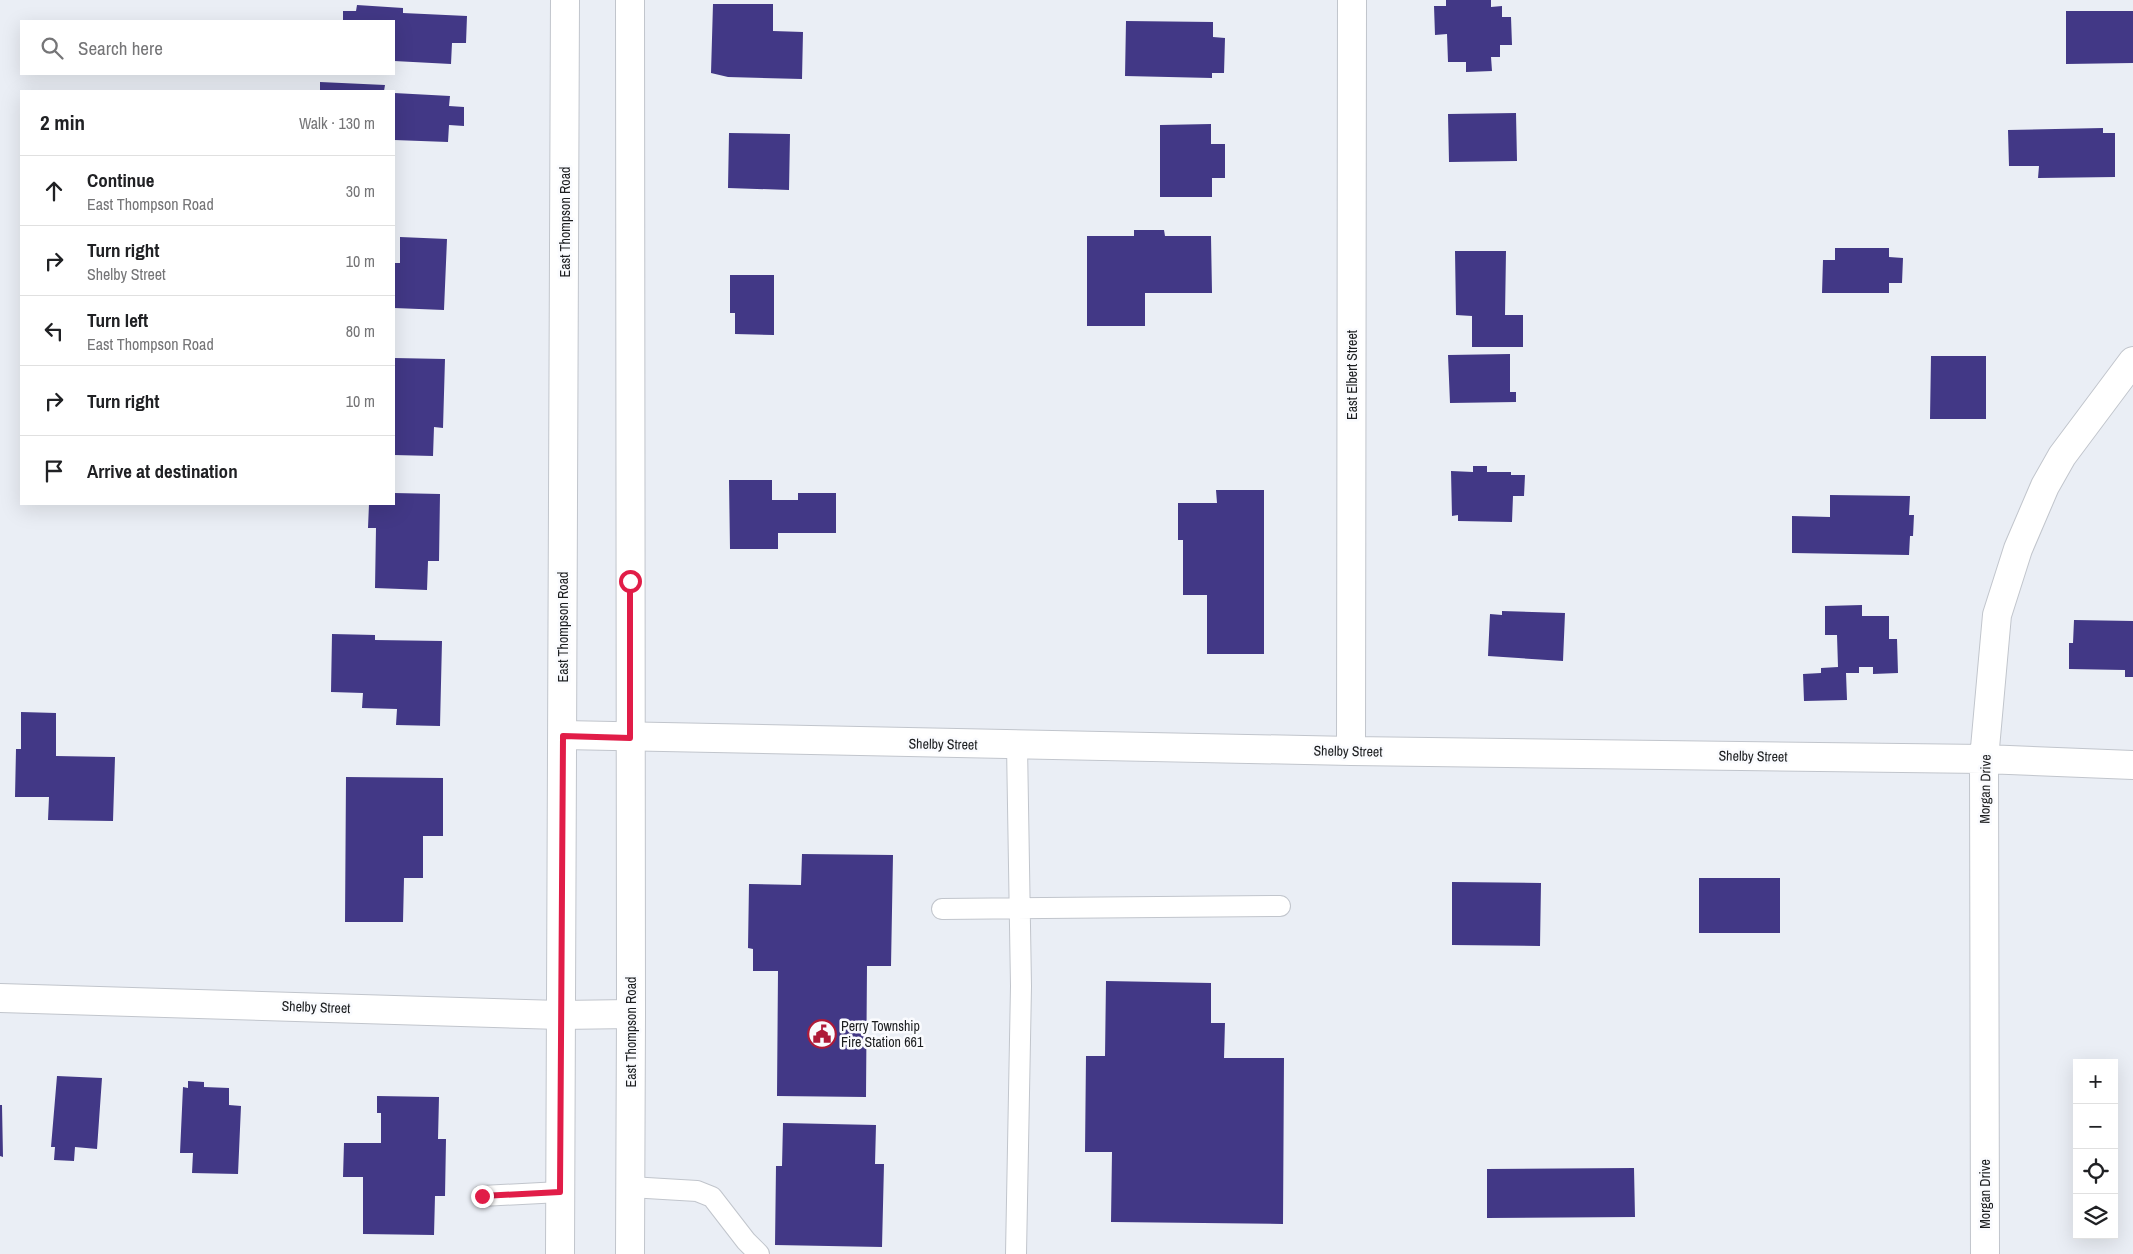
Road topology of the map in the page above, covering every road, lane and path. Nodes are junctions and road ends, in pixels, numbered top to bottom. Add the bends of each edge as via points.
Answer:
1 (564, 0) edge
2 (630, 0) edge
3 (1352, 0) edge
4 (2133, 361) edge
5 (563, 736) junction
6 (630, 738) junction
7 (1017, 745) junction
8 (1351, 751) junction
9 (1984, 759) junction
10 (2133, 765) edge
11 (1280, 906) dead end
12 (1020, 908) junction
13 (942, 910) dead end
14 (0, 998) edge
15 (632, 1014) junction
16 (560, 1015) junction
17 (630, 1187) junction
18 (560, 1192) junction
19 (482, 1196) dead end
20 (560, 1254) edge
21 (630, 1254) edge
22 (759, 1254) edge
23 (1016, 1254) edge
24 (1985, 1254) edge

1 - 5 street, East Thompson Road
2 - 6 street, East Thompson Road
3 - 8 street, East Elbert Street
4 - 9 street, Morgan Drive via 2062,456 2045,486 2018,549 1997,616
5 - 6 street, Shelby Street
5 - 16 street, East Thompson Road
6 - 7 street, Shelby Street
6 - 15 street, East Thompson Road
7 - 8 street, Shelby Street
7 - 12 lane
8 - 9 street, Shelby Street
9 - 10 street, Shelby Street
9 - 24 street, Morgan Drive
11 - 12 lane
12 - 13 lane
12 - 23 lane
14 - 16 street, Shelby Street
15 - 16 street, Shelby Street
15 - 17 street, East Thompson Road
16 - 18 street, East Thompson Road
17 - 21 street, East Thompson Road
17 - 22 lane via 697,1191 712,1197
18 - 19 lane
18 - 20 street, East Thompson Road

